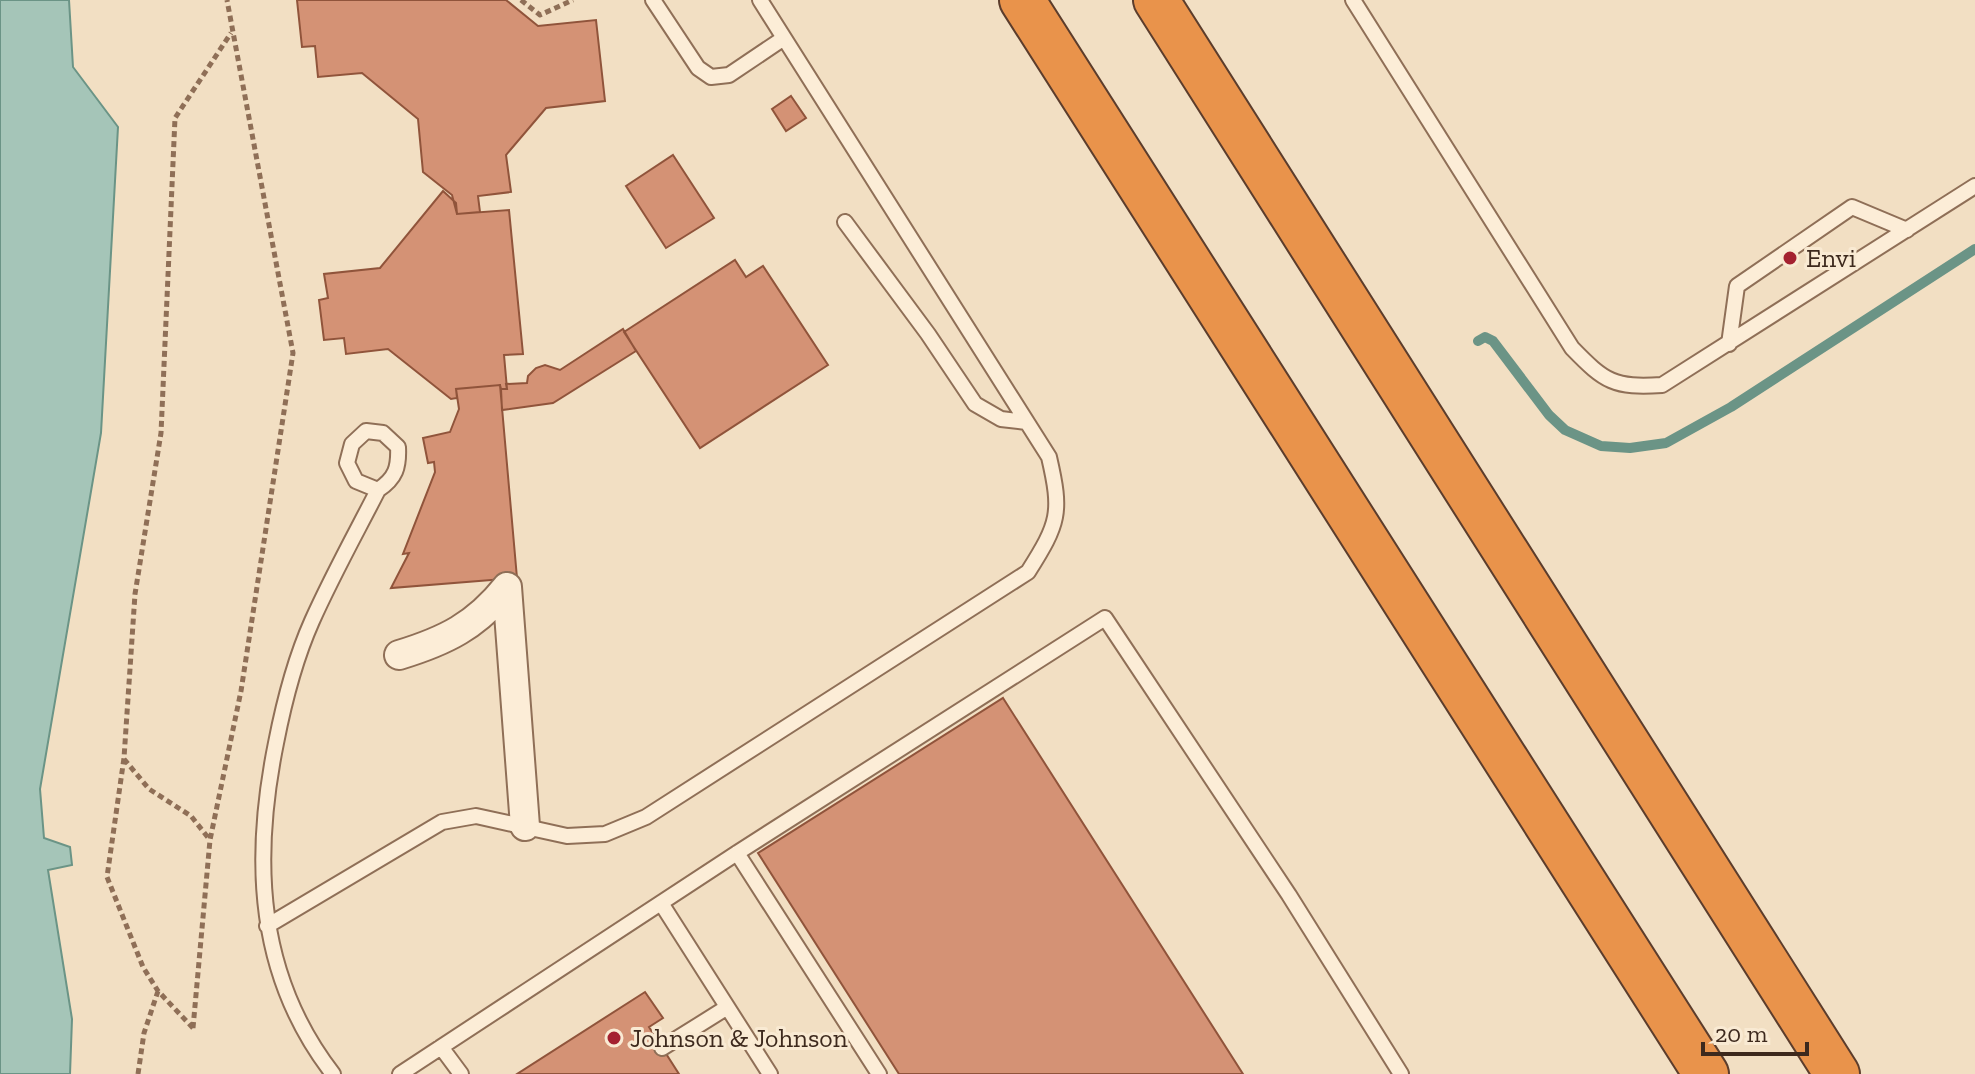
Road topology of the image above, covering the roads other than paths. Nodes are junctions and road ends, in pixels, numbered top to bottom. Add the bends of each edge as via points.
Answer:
1 (653, 0) edge
2 (760, 0) edge
3 (1022, 0) edge
4 (1156, 0) edge
5 (1353, 0) edge
6 (784, 38) junction
7 (1975, 186) edge
8 (845, 222) dead end
9 (1907, 230) junction
10 (1729, 344) junction
11 (1026, 422) junction
12 (378, 490) dead end
13 (399, 655) dead end
14 (525, 826) junction
15 (737, 853) junction
16 (661, 903) junction
17 (267, 926) junction
18 (726, 1008) junction
19 (441, 1047) junction
20 (662, 1048) dead end
21 (333, 1074) edge
22 (401, 1074) edge
23 (461, 1074) edge
24 (770, 1074) edge
25 (879, 1074) edge
26 (1401, 1074) edge
27 (1706, 1074) edge
28 (1837, 1074) edge

1 - 6 lane via 698,68 711,77 729,75
2 - 6 lane
3 - 27 highway
4 - 28 highway
5 - 10 lane via 1572,348 1596,373 1627,387 1662,385
6 - 11 lane
7 - 9 lane
8 - 11 lane via 975,404 1001,419
9 - 10 lane
9 - 10 lane via 1852,207 1737,286
11 - 14 lane via 1049,457 1058,499 1051,536 1028,572 646,817 605,834 567,836
12 - 17 lane via 312,623 284,704 267,788 262,850
13 - 14 street via 462,631 507,587
14 - 17 lane via 476,816 442,822
15 - 16 lane
15 - 25 lane
15 - 26 lane via 1105,618
16 - 18 lane
16 - 19 lane
17 - 21 lane via 293,1011
18 - 20 lane
18 - 24 lane
19 - 22 lane
19 - 23 lane

